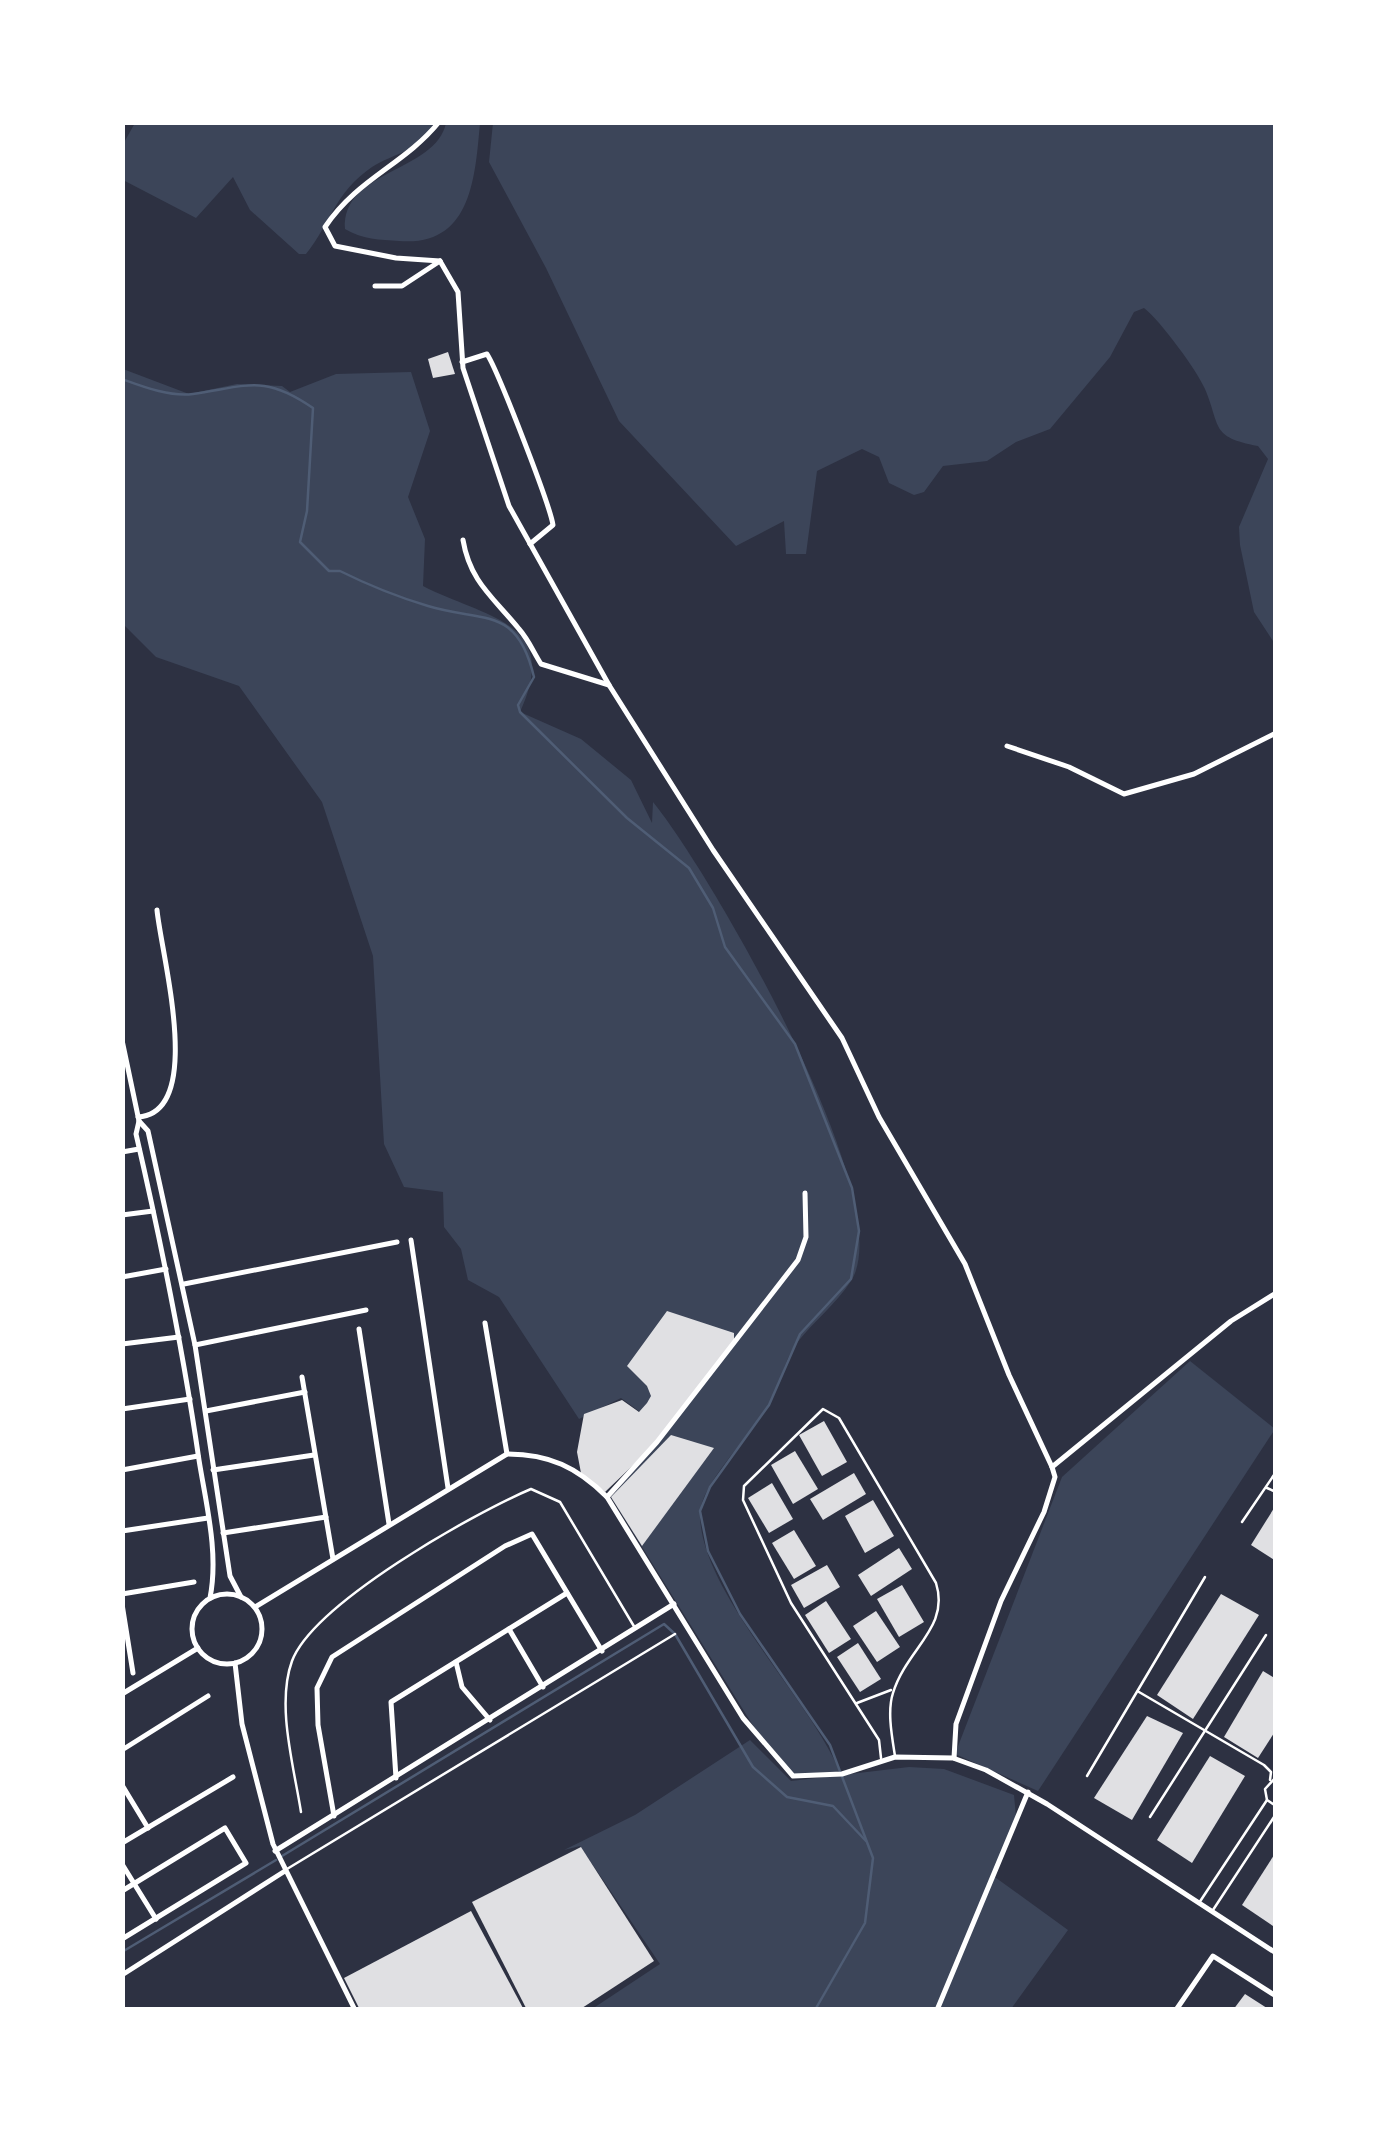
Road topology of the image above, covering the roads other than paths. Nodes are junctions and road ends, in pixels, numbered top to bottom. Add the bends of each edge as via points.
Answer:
1 (439, 122) edge
2 (440, 261) junction
3 (375, 286) dead end
4 (462, 362) junction
5 (463, 540) dead end
6 (530, 544) junction
7 (610, 686) junction
8 (1276, 733) edge
9 (1007, 746) dead end
10 (157, 910) dead end
11 (122, 1040) edge
12 (138, 1119) junction
13 (140, 1149) junction
14 (122, 1152) edge
15 (805, 1193) dead end
16 (153, 1210) junction
17 (122, 1215) edge
18 (410, 1240) dead end
19 (396, 1242) dead end
20 (166, 1269) junction
21 (122, 1277) edge
22 (184, 1284) junction
23 (1276, 1293) edge
24 (366, 1310) dead end
25 (485, 1323) dead end
26 (359, 1329) dead end
27 (180, 1336) junction
28 (122, 1344) edge
29 (195, 1345) junction
30 (302, 1378) dead end
31 (305, 1392) junction
32 (190, 1399) junction
33 (122, 1409) edge
34 (206, 1411) junction
35 (507, 1454) junction
36 (316, 1455) junction
37 (199, 1456) junction
38 (1052, 1467) junction
39 (122, 1470) edge
40 (214, 1470) junction
41 (1276, 1472) edge
42 (1265, 1487) junction
43 (448, 1488) junction
44 (1276, 1492) edge
45 (607, 1497) junction
46 (326, 1517) junction
47 (208, 1518) junction
48 (1242, 1522) dead end
49 (389, 1524) junction
50 (122, 1531) edge
51 (223, 1533) junction
52 (333, 1559) junction
53 (1205, 1577) dead end
54 (194, 1582) dead end
55 (567, 1593) junction
56 (122, 1594) edge
57 (240, 1597) junction
58 (210, 1598) junction
59 (122, 1604) edge
60 (674, 1604) junction
61 (255, 1607) junction
62 (509, 1629) junction
63 (636, 1630) junction
64 (675, 1634) dead end
65 (1266, 1635) dead end
66 (198, 1648) junction
67 (602, 1651) junction
68 (456, 1662) junction
69 (235, 1663) junction
70 (133, 1673) dead end
71 (543, 1688) junction
72 (894, 1689) junction
73 (1138, 1691) junction
74 (122, 1694) edge
75 (208, 1696) dead end
76 (855, 1704) junction
77 (490, 1720) junction
78 (1206, 1730) junction
79 (122, 1750) edge
80 (895, 1757) junction
81 (954, 1758) junction
82 (882, 1762) junction
83 (233, 1776) dead end
84 (1087, 1776) dead end
85 (1276, 1776) edge
86 (396, 1778) junction
87 (1270, 1780) junction
88 (122, 1785) edge
89 (1028, 1792) junction
90 (1267, 1800) junction
91 (1276, 1806) edge
92 (302, 1812) dead end
93 (1276, 1814) edge
94 (334, 1816) junction
95 (1150, 1818) dead end
96 (148, 1828) junction
97 (122, 1844) edge
98 (276, 1851) junction
99 (122, 1864) edge
100 (285, 1871) junction
101 (135, 1883) junction
102 (122, 1891) edge
103 (1199, 1902) junction
104 (1212, 1911) junction
105 (156, 1919) junction
106 (122, 1939) edge
107 (1276, 1953) edge
108 (122, 1976) edge
109 (1276, 1996) edge
110 (356, 2010) edge
111 (938, 2010) edge
112 (1176, 2010) edge

1 - 2 street via 345,197 325,227 335,246
2 - 3 street via 402,286
2 - 4 street via 458,292
4 - 6 street via 493,465
4 - 6 street via 486,354 497,369 551,509 552,525
5 - 7 street via 480,588 542,664
6 - 7 street
7 - 38 street via 842,1038 966,1264
8 - 9 street via 1194,774 1124,794
10 - 12 street via 178,1072 165,1104
11 - 12 street
12 - 13 street
12 - 22 street via 148,1131
13 - 14 street
13 - 16 street
15 - 45 street via 806,1237 798,1260
16 - 17 street
16 - 20 street
18 - 43 street
19 - 22 street
20 - 21 street
20 - 27 street
22 - 29 street
23 - 38 street via 1231,1321
24 - 29 street
25 - 35 street
26 - 49 street
27 - 28 street
27 - 32 street
29 - 34 street
30 - 31 street
31 - 34 street
31 - 36 street
32 - 33 street
32 - 37 street
34 - 40 street
35 - 43 street
35 - 45 street via 557,1460
36 - 40 street
36 - 46 street
37 - 39 street
37 - 47 street
38 - 81 street via 1044,1512 1000,1601 968,1689 952,1739
40 - 51 street
41 - 42 lane
42 - 44 lane
42 - 48 lane
43 - 49 street
45 - 60 street
46 - 51 street
46 - 52 street
47 - 50 street
47 - 58 street
49 - 52 street
51 - 57 street
52 - 61 street
53 - 73 lane
54 - 56 street
55 - 62 street
55 - 67 street
55 - 94 street via 532,1534 332,1657 317,1688
57 - 58 street
57 - 61 street
58 - 66 street via 192,1626
59 - 70 street
60 - 63 street
60 - 82 street via 743,1718 793,1776 842,1774
61 - 69 street via 260,1642
62 - 68 street
62 - 71 street
63 - 67 street
63 - 92 lane via 560,1502 531,1489 501,1502 360,1590 314,1628 292,1660 290,1731
64 - 100 lane
65 - 78 lane
66 - 69 street via 224,1665
66 - 74 street
67 - 71 street
68 - 77 street via 462,1688
68 - 86 street via 390,1702
69 - 98 street via 255,1784
71 - 77 street
72 - 76 lane
72 - 76 lane via 942,1611 942,1600 839,1418 823,1409 744,1486 743,1500 791,1603
72 - 80 lane
73 - 78 lane
73 - 84 lane
75 - 79 street
76 - 82 lane via 878,1740
77 - 86 street
78 - 87 lane via 1268,1768
78 - 95 lane
80 - 81 street
80 - 82 street
81 - 89 street
83 - 96 street
85 - 87 lane
86 - 94 street
87 - 90 lane
88 - 96 street
89 - 103 street
89 - 111 street
90 - 91 lane
90 - 103 lane
93 - 104 lane
94 - 98 street
96 - 97 street
98 - 100 street
99 - 101 street
100 - 108 street
100 - 110 street
101 - 102 street
101 - 105 street
101 - 105 street via 224,1828 246,1863
103 - 104 street
104 - 107 street
105 - 106 street
109 - 112 street via 1213,1956

